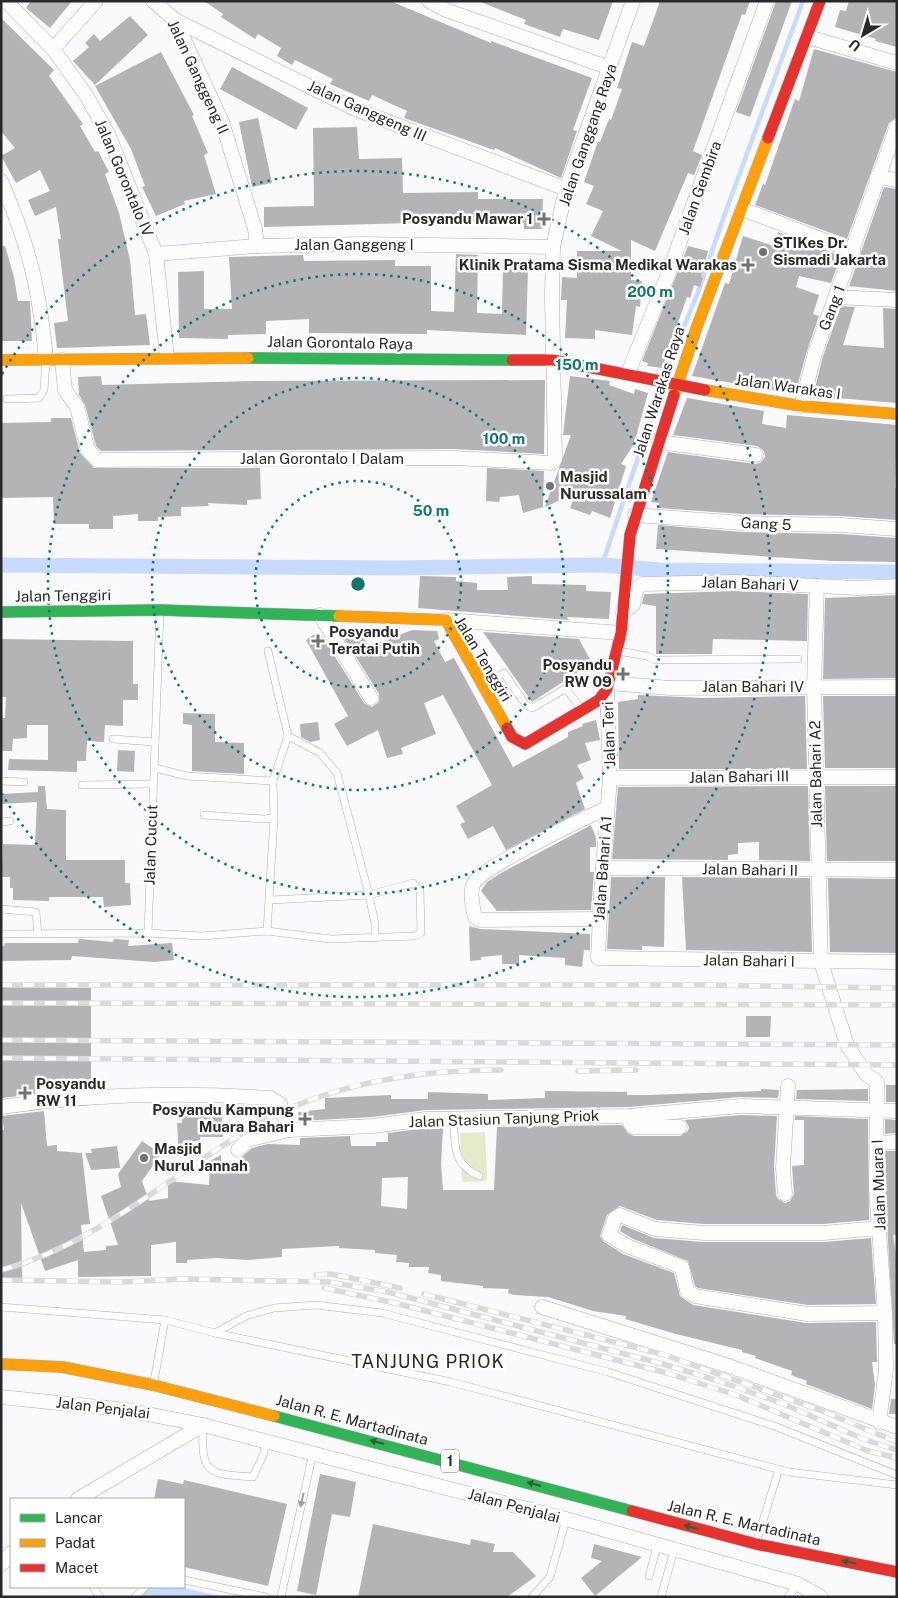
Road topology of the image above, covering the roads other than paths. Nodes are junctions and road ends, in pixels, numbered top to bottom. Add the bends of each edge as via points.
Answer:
1 (6, 1) edge
2 (96, 1) edge
3 (153, 1) edge
4 (430, 1) edge
5 (633, 1) edge
6 (767, 1) edge
7 (820, 1) edge
8 (175, 20) junction
9 (808, 37) junction
10 (53, 50) junction
11 (897, 63) edge
12 (610, 68) junction
13 (897, 126) edge
14 (877, 177) junction
15 (897, 180) edge
16 (1, 181) edge
17 (566, 189) junction
18 (742, 209) junction
19 (257, 246) junction
20 (553, 248) junction
21 (853, 251) junction
22 (156, 254) junction
23 (836, 297) junction
24 (897, 300) edge
25 (167, 356) junction
26 (1, 360) edge
27 (46, 360) junction
28 (62, 360) junction
29 (553, 360) junction
30 (628, 372) junction
31 (673, 385) junction
32 (7, 399) dead end
33 (802, 406) junction
34 (897, 414) edge
35 (660, 442) junction
36 (756, 454) dead end
37 (635, 515) junction
38 (897, 529) edge
39 (817, 586) junction
40 (897, 586) edge
41 (624, 608) junction
42 (160, 610) junction
43 (1, 612) edge
44 (320, 616) junction
45 (446, 620) junction
46 (621, 633) junction
47 (268, 651) dead end
48 (618, 651) junction
49 (798, 659) dead end
50 (483, 685) junction
51 (608, 686) junction
52 (814, 687) junction
53 (897, 687) edge
54 (371, 698) dead end
55 (582, 709) junction
56 (288, 736) junction
57 (113, 739) dead end
58 (155, 742) junction
59 (155, 768) junction
60 (816, 776) junction
61 (897, 777) edge
62 (610, 778) junction
63 (1, 781) edge
64 (273, 781) junction
65 (24, 782) dead end
66 (154, 784) junction
67 (82, 785) dead end
68 (607, 808) junction
69 (204, 815) dead end
70 (274, 818) junction
71 (10, 821) dead end
72 (1, 822) edge
73 (603, 868) junction
74 (818, 870) junction
75 (897, 870) edge
76 (368, 895) junction
77 (271, 900) junction
78 (1, 909) edge
79 (599, 919) junction
80 (268, 931) junction
81 (148, 933) junction
82 (1, 934) edge
83 (38, 934) junction
84 (375, 938) junction
85 (600, 958) joint
86 (821, 962) junction
87 (897, 962) edge
88 (788, 1086) dead end
89 (1, 1107) edge
90 (787, 1107) junction
91 (876, 1110) junction
92 (897, 1110) edge
93 (629, 1116) junction
94 (453, 1118) junction
95 (680, 1128) dead end
96 (289, 1130) junction
97 (897, 1142) edge
98 (877, 1143) junction
99 (238, 1150) dead end
100 (479, 1176) dead end
101 (786, 1194) dead end
102 (880, 1228) junction
103 (1, 1307) edge
104 (542, 1307) dead end
105 (885, 1313) junction
106 (165, 1320) junction
107 (215, 1333) junction
108 (41, 1354) dead end
109 (70, 1357) dead end
110 (1, 1364) edge
111 (137, 1370) dead end
112 (154, 1379) junction
113 (184, 1380) dead end
114 (1, 1396) edge
115 (879, 1422) junction
116 (203, 1425) junction
117 (897, 1427) edge
118 (266, 1440) junction
119 (313, 1453) junction
120 (779, 1469) junction
121 (897, 1475) edge
122 (897, 1485) edge
123 (80, 1498) edge
124 (566, 1519) junction
125 (756, 1544) junction
126 (657, 1546) junction
127 (674, 1550) junction
128 (10, 1554) edge
129 (1, 1564) edge
130 (897, 1572) edge
131 (648, 1576) dead end
132 (185, 1580) edge
133 (798, 1584) junction
134 (145, 1588) edge
135 (135, 1597) edge
136 (266, 1597) edge
137 (281, 1597) edge
138 (532, 1597) edge
139 (662, 1597) edge
140 (788, 1597) edge
141 (821, 1597) edge

1 - 10 street, Jalan Gorontalo IV
2 - 10 street
3 - 8 street, Jalan Ganggeng II
4 - 12 street via 446,10
5 - 12 street, Jalan Ganggang Raya
6 - 30 street, Jalan Gembira
7 - 9 main road, Jalan Warakas Raya
8 - 17 street, Jalan Ganggeng III via 355,109
8 - 19 street, Jalan Ganggeng II via 222,122
9 - 11 street
9 - 18 main road, Jalan Warakas Raya
10 - 22 street, Jalan Gorontalo IV via 86,96 109,136
12 - 17 street, Jalan Ganggang Raya
13 - 14 street, Gang 1
14 - 15 street
14 - 21 street, Gang 1
16 - 27 street via 26,241 33,268
17 - 20 street, Jalan Ganggang Raya
18 - 21 street
18 - 31 main road, Jalan Warakas Raya
19 - 20 street, Jalan Ganggeng I via 362,244
19 - 22 street, Jalan Ganggeng I
20 - 29 street, Jalan Ganggang Raya
21 - 23 street, Gang 1
22 - 25 street, Jalan Gorontalo IV
23 - 24 street
23 - 33 street, Gang 1 via 815,353
25 - 28 main road, Jalan Gorontalo Raya
25 - 29 main road, Jalan Gorontalo Raya
26 - 27 main road, Jalan Gorontalo Raya
27 - 28 main road, Jalan Gorontalo Raya
27 - 32 lane via 44,390 40,398
28 - 29 street, Jalan Gorontalo I Dalam via 64,390 77,407 88,450 97,460 444,458 548,464 555,459
29 - 30 main road, Jalan Gorontalo Raya
30 - 31 main road, Jalan Gorontalo Raya
31 - 33 main road, Jalan Warakas I
31 - 35 main road, Jalan Warakas Raya
33 - 34 main road, Jalan Warakas I
35 - 36 street
35 - 37 main road, Jalan Warakas Raya
37 - 38 street, Gang 5
37 - 41 main road, Jalan Warakas Raya via 630,535
39 - 40 street, Jalan Bahari V
39 - 41 street, Jalan Bahari V via 734,582 643,584 636,588 633,605
39 - 52 street, Jalan Bahari A2
41 - 46 main road
42 - 43 main road, Jalan Tenggiri
42 - 44 main road, Jalan Tenggiri
42 - 58 lane, Jalan Cucut
44 - 45 main road, Jalan Tenggiri
44 - 54 street
45 - 46 street
45 - 50 main road, Jalan Tenggiri
46 - 48 main road
47 - 56 lane
48 - 49 lane via 655,660
48 - 51 main road
50 - 55 lane via 504,673 526,705 532,708 567,690
50 - 55 main road, Jalan Tenggiri via 512,737 525,744
51 - 52 street, Jalan Bahari IV
51 - 55 main road, Jalan Tenggiri via 599,700
51 - 62 street, Jalan Teri
52 - 53 street, Jalan Bahari IV
52 - 60 street, Jalan Bahari A2
56 - 64 lane
56 - 76 lane via 320,754 337,773
57 - 58 lane
58 - 59 lane, Jalan Cucut
59 - 64 lane via 187,776
59 - 66 lane, Jalan Cucut
60 - 61 street, Jalan Bahari III
60 - 62 street, Jalan Bahari III
60 - 74 street, Jalan Bahari A2
62 - 68 street, Jalan Bahari A1
63 - 65 lane
64 - 70 lane
66 - 67 lane
66 - 81 lane, Jalan Cucut
68 - 73 street, Jalan Bahari A1
68 - 79 street via 505,861 476,880 473,886 475,917 480,920
69 - 70 lane
70 - 77 lane
71 - 72 lane
73 - 74 street, Jalan Bahari II
73 - 79 street, Jalan Bahari A1
74 - 75 street, Jalan Bahari II
74 - 86 street, Jalan Bahari A2
76 - 77 lane
76 - 84 lane
76 - 84 lane via 412,883 420,890 421,933
77 - 80 lane
78 - 83 lane via 36,912
79 - 85 street, Jalan Bahari A1
80 - 81 lane via 202,936
80 - 84 lane via 331,939
81 - 83 lane
82 - 83 lane
85 - 86 street, Jalan Bahari I
86 - 87 street, Jalan Bahari I
86 - 91 street, Jalan Muara I via 847,1045 866,1074 877,1082
88 - 90 street
89 - 96 street via 55,1099 146,1095 270,1098 280,1104
90 - 91 street, Jalan Stasiun Tanjung Priok
90 - 93 street, Jalan Stasiun Tanjung Priok via 732,1107
90 - 101 street via 783,1168
91 - 92 street, Jalan Stasiun Tanjung Priok
91 - 98 street, Jalan Muara I
93 - 94 street, Jalan Stasiun Tanjung Priok
93 - 95 street via 634,1127
94 - 96 street, Jalan Stasiun Tanjung Priok
94 - 100 lane via 456,1156 468,1170
96 - 99 street, Jalan Stasiun Tanjung Priok via 247,1140
97 - 98 street
98 - 102 street, Jalan Muara I via 876,1189
102 - 105 street, Jalan Muara I
102 - 105 street via 823,1233 704,1232 655,1229 620,1215 614,1218 610,1235 627,1246 682,1267 687,1291 695,1296 807,1314
103 - 106 lane
104 - 115 street via 728,1366
105 - 115 street, Jalan Muara I via 886,1370
106 - 107 lane
106 - 112 lane
107 - 120 lane via 451,1382
107 - 121 lane via 246,1316 274,1308 316,1305 382,1313 608,1372 777,1427
108 - 109 main road
110 - 112 main road, Jalan R. E. Martadinata / 1
111 - 112 main road, Jalan R. E. Martadinata / 1
112 - 113 main road, Jalan R. E. Martadinata / 1
125 -> 112 main road, Jalan R. E. Martadinata / 1
114 - 116 street, Jalan Penjalai via 127,1410
115 - 117 street
116 - 118 street, Jalan Penjalai
116 - 118 lane via 202,1452 207,1465 218,1475 253,1477
116 - 123 street
118 - 119 street, Jalan Penjalai
119 - 124 street, Jalan Penjalai
119 -> 137 lane
120 - 122 lane
120 - 125 lane
124 - 126 street, Jalan Penjalai
124 - 138 lane via 550,1577
130 -> 125 main road, Jalan R. E. Martadinata / 1
126 - 127 street, Jalan Penjalai
126 - 131 lane
127 - 133 street, Jalan Penjalai
127 - 139 lane
128 - 129 street
132 - 136 lane
133 - 140 lane
133 - 141 street, Jalan Penjalai
134 - 135 lane

